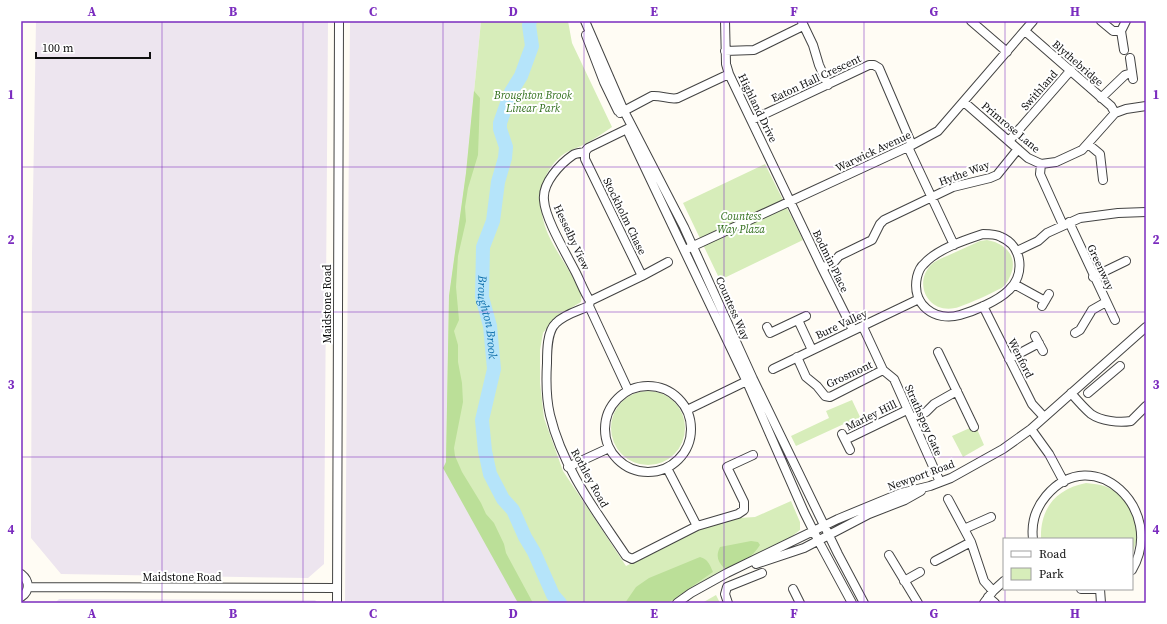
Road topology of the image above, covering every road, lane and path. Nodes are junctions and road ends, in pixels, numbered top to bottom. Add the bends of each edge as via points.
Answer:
1 (339, 21) edge
2 (581, 21) edge
3 (585, 21) edge
4 (725, 21) edge
5 (971, 21) edge
6 (1033, 21) edge
7 (1101, 21) edge
8 (1126, 21) edge
9 (802, 23) edge
10 (1025, 30) junction
11 (1121, 31) junction
12 (1124, 50) dead end
13 (725, 51) junction
14 (1006, 52) junction
15 (1130, 58) dead end
16 (1071, 70) junction
17 (729, 74) junction
18 (828, 85) junction
19 (1102, 98) junction
20 (964, 102) junction
21 (1146, 106) edge
22 (621, 112) junction
23 (1115, 113) junction
24 (752, 120) junction
25 (627, 129) junction
26 (1009, 141) junction
27 (1088, 144) junction
28 (910, 146) junction
29 (1018, 149) junction
30 (585, 152) junction
31 (1041, 164) junction
32 (1103, 180) dead end
33 (932, 198) junction
34 (790, 201) junction
35 (1146, 212) edge
36 (1066, 224) junction
37 (954, 245) junction
38 (693, 247) junction
39 (684, 250) junction
40 (1017, 251) junction
41 (1126, 261) dead end
42 (668, 262) dead end
43 (822, 268) junction
44 (642, 276) junction
45 (1093, 277) junction
46 (1014, 284) junction
47 (919, 299) junction
48 (1045, 300) dead end
49 (1106, 302) junction
50 (589, 304) junction
51 (983, 306) junction
52 (1115, 320) dead end
53 (862, 326) junction
54 (768, 327) dead end
55 (1146, 327) edge
56 (853, 330) junction
57 (1075, 333) dead end
58 (812, 350) junction
59 (1043, 351) dead end
60 (938, 352) dead end
61 (797, 357) junction
62 (1008, 358) junction
63 (1120, 366) dead end
64 (773, 369) dead end
65 (883, 370) junction
66 (1093, 375) junction
67 (750, 380) junction
68 (1100, 383) junction
69 (628, 390) junction
70 (957, 391) junction
71 (1071, 393) junction
72 (1088, 393) dead end
73 (1146, 406) edge
74 (687, 410) junction
75 (907, 410) junction
76 (1044, 417) junction
77 (912, 418) junction
78 (1131, 421) junction
79 (974, 427) dead end
80 (1031, 429) junction
81 (1137, 429) dead end
82 (609, 448) junction
83 (850, 450) dead end
84 (753, 455) dead end
85 (568, 466) junction
86 (667, 468) junction
87 (940, 482) junction
88 (1064, 482) junction
89 (930, 486) junction
90 (948, 499) dead end
91 (991, 517) dead end
92 (1145, 522) edge
93 (697, 526) junction
94 (824, 526) junction
95 (964, 529) junction
96 (813, 531) junction
97 (829, 534) junction
98 (1033, 538) edge
99 (818, 540) junction
100 (971, 542) junction
101 (889, 555) dead end
102 (935, 561) dead end
103 (1133, 569) edge
104 (920, 572) dead end
105 (727, 573) junction
106 (762, 573) dead end
107 (21, 574) edge
108 (904, 581) junction
109 (1003, 582) edge
110 (28, 587) junction
111 (337, 588) junction
112 (793, 589) dead end
113 (1099, 590) edge
114 (988, 597) edge
115 (21, 598) edge
116 (337, 603) edge
117 (677, 603) edge
118 (728, 603) edge
119 (800, 603) edge
120 (852, 603) edge
121 (864, 603) edge
122 (918, 603) edge
123 (995, 603) edge
124 (1101, 603) edge

1 - 111 street, Maidstone Road
2 - 22 street, Countess Way via 604,82
3 - 22 street, Countess Way
4 - 13 street, Highland Drive
5 - 14 street
6 - 10 street, Warwick Avenue
7 - 11 street via 1113,31
8 - 11 street
9 - 13 street via 754,50
9 - 18 street
10 - 14 street, Warwick Avenue
10 - 16 street, Blythebridge
11 - 12 street
13 - 17 street, Highland Drive
14 - 20 street, Warwick Avenue
15 - 19 street via 1132,76 1125,75
16 - 19 street, Blythebridge
16 - 26 street, Swithland
17 - 22 street via 678,98 652,96
17 - 24 street, Highland Drive
18 - 24 street, Eaton Hall Crescent
18 - 28 street, Eaton Hall Crescent via 869,65 879,68
19 - 23 street, Blythebridge
20 - 26 street, Primrose Lane
20 - 28 street, Warwick Avenue via 938,131
21 - 23 street
22 - 25 street, Countess Way
22 - 38 street, Countess Way
23 - 27 street, Primrose Lane
24 - 34 street, Highland Drive
25 - 30 street via 588,148
25 - 39 street, Countess Way
26 - 29 street, Primrose Lane
27 - 31 street, Primrose Lane via 1078,152 1056,162
27 - 32 street via 1100,154
28 - 33 street
28 - 34 street, Warwick Avenue
29 - 31 street, Primrose Lane via 1028,158
29 - 33 street, Hythe Way via 997,175 953,187
30 - 44 street, Stockholm Chase via 585,159
30 - 50 street, Hesselby View via 574,154 558,169 545,186 544,199 546,212
31 - 36 street, Greenway via 1040,174
33 - 37 street
33 - 43 street, Hythe Way via 884,220 872,240
34 - 38 street, Warwick Avenue
34 - 43 street, Bodmin Place
35 - 36 street via 1080,218
36 - 40 street
36 - 45 street, Greenway
37 - 40 street via 983,234 992,234 1001,236
37 - 47 street via 931,257 923,265 916,283
38 - 39 street, Warwick Avenue
38 - 67 street, Countess Way
39 - 67 street, Countess Way
40 - 46 street via 1019,269
41 - 45 street
42 - 44 street
43 - 56 street, Bodmin Place
44 - 50 street
45 - 49 street, Greenway
46 - 48 street
46 - 51 street via 1008,291
47 - 51 street via 931,313 946,317 961,315
47 - 53 street, Bure Valley
49 - 52 street, Greenway
49 - 57 street via 1092,310 1080,330
50 - 69 street, Hesselby View
50 - 85 street, Rothley Road via 556,323 548,340 546,376 550,414
51 - 62 street, Wenford
53 - 56 street, Bure Valley
53 - 65 street, Strathspey Gate
54 - 58 street via 770,333 802,318
55 - 66 street, Newport Road
56 - 58 street, Bure Valley
58 - 61 street, Bure Valley
59 - 62 street via 1037,340
60 - 70 street
61 - 64 street, Bure Valley
61 - 65 street, Grosmont via 806,377 825,396 830,397
62 - 76 street, Wenford via 1032,404
63 - 68 street
65 - 75 street, Strathspey Gate via 894,379
66 - 68 street
66 - 71 street, Newport Road
67 - 74 street
67 - 94 street, Countess Way
67 - 96 street, Countess Way
68 - 72 street
69 - 74 street via 644,385 664,388 677,397
69 - 82 street via 614,400 606,415 604,432
70 - 77 street via 934,404 926,412
70 - 79 street
71 - 76 street, Newport Road
71 - 78 street via 1092,414 1103,419
73 - 78 street
74 - 86 street via 691,425 688,446 676,462
75 - 77 street, Strathspey Gate
75 - 83 street, Marley Hill via 844,437
76 - 80 street, Newport Road
77 - 87 street, Strathspey Gate
78 - 81 street
80 - 87 street, Newport Road via 976,465
80 - 88 street via 1049,454
82 - 85 street
82 - 86 street via 613,455 630,469 652,472
84 - 93 street via 727,468 744,502 744,510
85 - 93 street, Rothley Road via 626,556 632,559
86 - 93 street
87 - 89 street, Newport Road
88 - 92 street via 1089,476 1115,482 1135,500
88 - 98 street via 1041,502 1035,516
89 - 94 street, Newport Road via 901,493
89 - 97 street
90 - 95 street
91 - 95 street
92 - 103 street via 1144,548
94 - 96 street, Newport Road
94 - 97 street, Countess Way
95 - 100 street
96 - 99 street, Countess Way
96 - 105 street, Newport Road
97 - 99 street
97 - 121 street, Countess Way
99 - 105 street via 804,548
99 - 120 street, Countess Way
100 - 102 street
100 - 114 street
101 - 108 street
104 - 108 street
105 - 117 street, Newport Road
106 - 118 street via 727,587 725,594
107 - 110 street via 26,579
108 - 122 street
109 - 114 street
110 - 111 street, Maidstone Road
110 - 115 street
111 - 116 street, Maidstone Road
112 - 119 street
113 - 124 street
114 - 123 street

